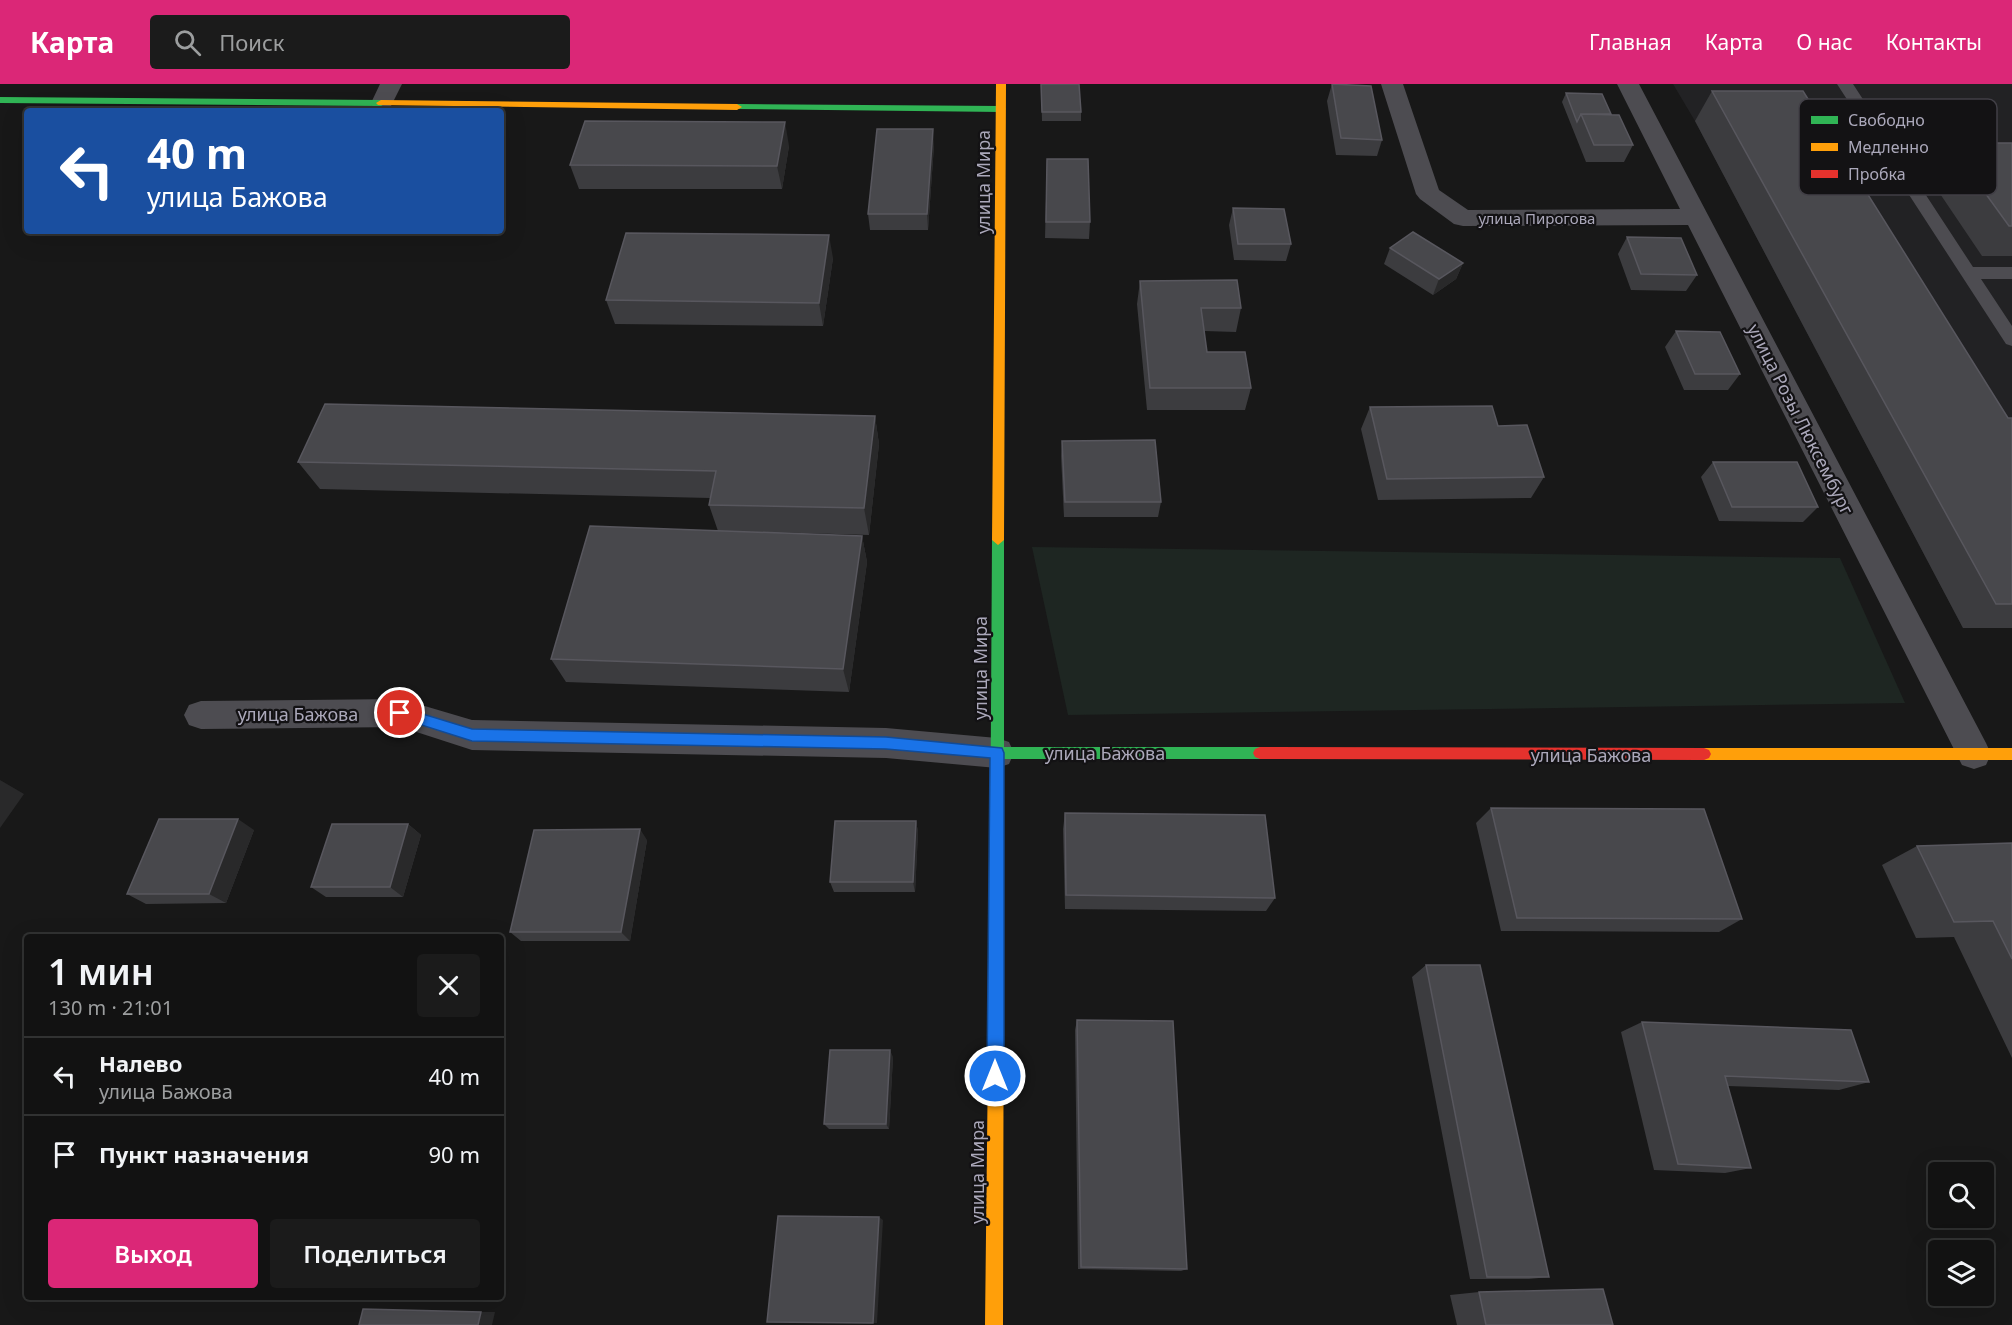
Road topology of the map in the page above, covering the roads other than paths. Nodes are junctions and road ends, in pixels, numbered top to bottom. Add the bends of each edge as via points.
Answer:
1 (1001, 84) edge
2 (1392, 84) edge
3 (1628, 84) edge
4 (1845, 84) edge
5 (386, 93) edge
6 (1854, 99) edge
7 (0, 100) edge
8 (1001, 109) junction
9 (1917, 195) edge
10 (1697, 217) junction
11 (1969, 273) junction
12 (2012, 273) edge
13 (2012, 340) edge
14 (201, 715) dead end
15 (997, 753) junction
16 (1974, 754) junction
17 (2012, 754) edge
18 (994, 1325) edge

1 - 8 street, улица Мира
2 - 10 street, улица Пирогова via 1428,194 1463,218
3 - 10 street, улица Розы Люксембург
4 - 6 lane
5 - 7 street
5 - 8 street
8 - 15 street, улица Мира
9 - 11 lane
10 - 16 street, улица Розы Люксембург
11 - 12 lane
11 - 13 lane
14 - 15 street, улица Бажова via 400,713 472,735 886,743
15 - 16 street, улица Бажова
15 - 18 street, улица Мира
16 - 17 street, улица Бажова

